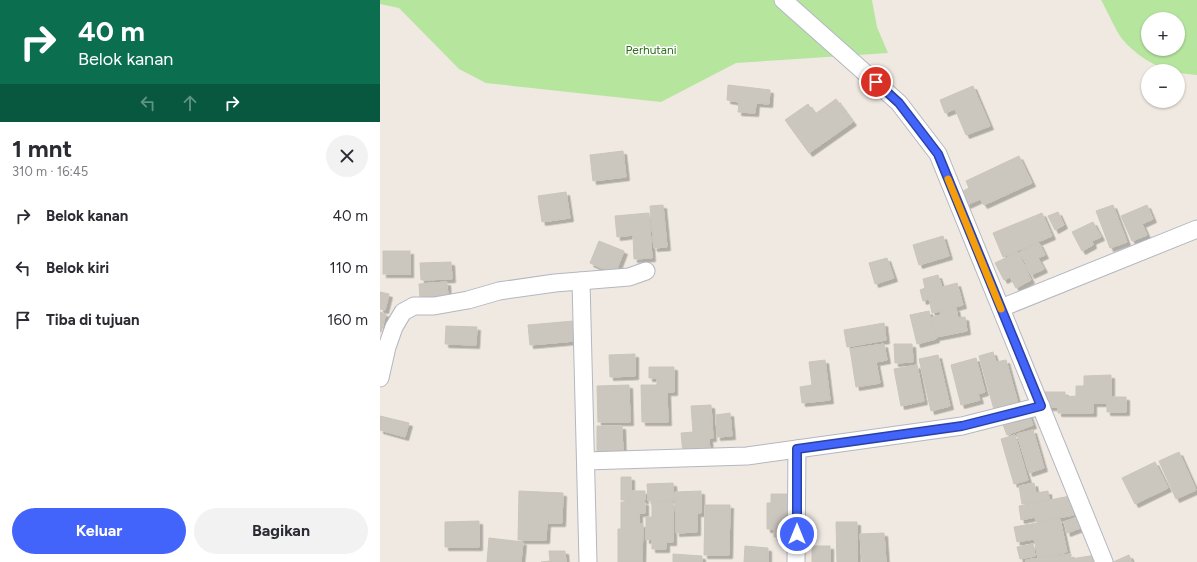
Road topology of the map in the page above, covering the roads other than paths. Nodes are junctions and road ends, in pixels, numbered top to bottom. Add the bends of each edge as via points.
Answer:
1 (783, 0) edge
2 (1197, 229) edge
3 (646, 271) dead end
4 (581, 281) junction
5 (1001, 308) junction
6 (380, 378) edge
7 (1041, 406) junction
8 (797, 449) junction
9 (586, 461) junction
10 (588, 562) edge
11 (796, 562) edge
12 (1104, 562) edge

1 - 5 street via 899,103 938,154
2 - 5 street
3 - 4 street via 629,277
4 - 6 street via 499,291 434,306 414,306 403,312 394,327
4 - 9 street
5 - 7 street
7 - 8 street via 962,426
7 - 12 street
8 - 9 street via 747,456
8 - 11 street
9 - 10 street

